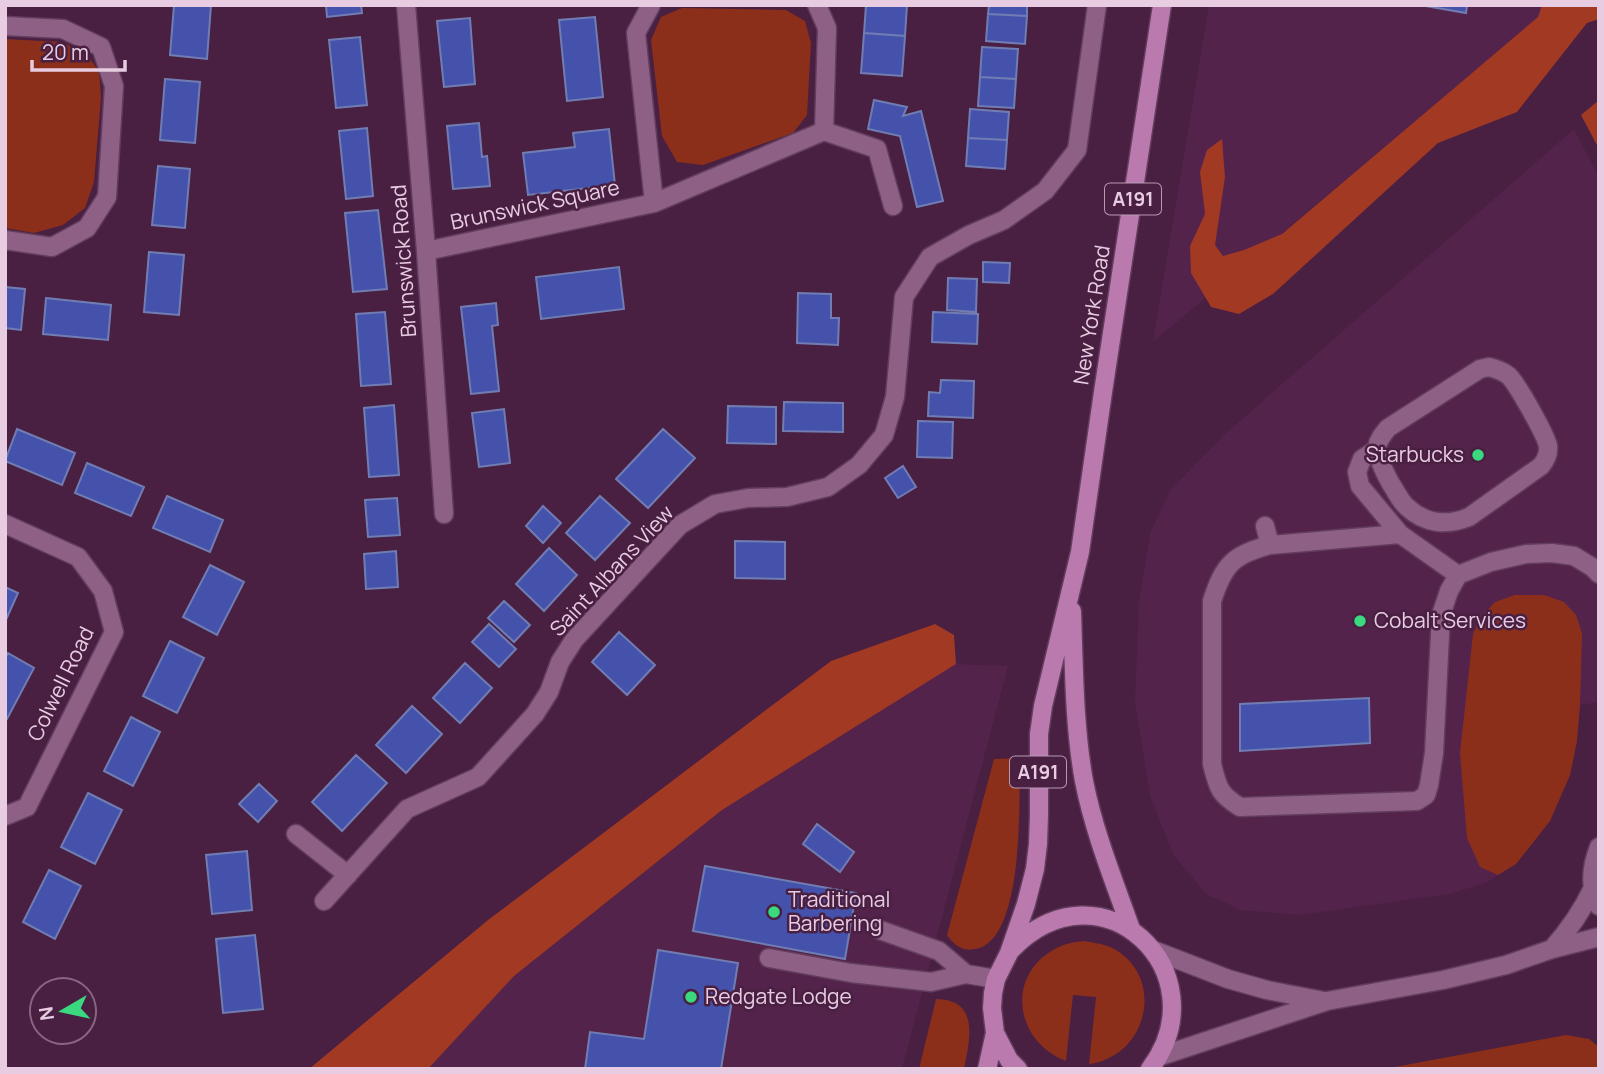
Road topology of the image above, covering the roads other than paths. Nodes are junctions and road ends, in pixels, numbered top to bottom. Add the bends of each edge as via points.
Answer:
1 (406, 5) edge
2 (650, 5) edge
3 (817, 5) edge
4 (1097, 5) edge
5 (1162, 5) edge
6 (5, 26) edge
7 (824, 131) junction
8 (654, 203) junction
9 (893, 206) dead end
10 (5, 240) edge
11 (426, 251) junction
12 (1377, 449) junction
13 (444, 513) dead end
14 (5, 524) edge
15 (1265, 526) dead end
16 (1400, 534) junction
17 (1270, 545) junction
18 (1599, 574) edge
19 (1458, 575) junction
20 (1071, 590) junction
21 (5, 816) edge
22 (296, 834) dead end
23 (1599, 847) edge
24 (348, 875) junction
25 (1592, 888) junction
26 (324, 901) dead end
27 (1599, 906) edge
28 (1131, 929) junction
29 (880, 930) dead end
30 (1599, 937) edge
31 (1552, 948) junction
32 (1153, 950) junction
33 (1009, 953) junction
34 (769, 958) dead end
35 (965, 974) junction
36 (996, 979) junction
37 (1327, 1001) junction
38 (995, 1032) junction
39 (1154, 1063) edge
40 (987, 1069) edge
41 (1018, 1069) edge

1 - 11 street, Brunswick Road
2 - 8 street, Brunswick Square via 636,33
3 - 7 street via 827,28
4 - 24 street, Saint Albans View via 1077,150 1045,191 1025,206 930,257 904,297 895,397 884,435 859,466 828,486 787,497 715,504 680,525 574,640 536,714 478,777 407,809
5 - 20 main road, New York Road / A191
6 - 10 street via 63,29 101,47 114,86 107,197 87,228 52,247
7 - 8 street, Brunswick Square
7 - 9 street via 877,149
8 - 11 street, Brunswick Square
11 - 13 street, Brunswick Road
12 - 12 street via 1388,428 1489,366 1511,378 1548,447 1541,466 1469,517 1440,523 1421,518 1405,506
12 - 16 street via 1362,459 1357,472 1360,486
14 - 21 street, Colwell Road via 78,557 103,591 114,632 27,807
15 - 17 street
16 - 17 street
16 - 19 street
17 - 19 street via 1230,563 1212,601 1212,764 1218,787 1240,807 1417,801 1426,795 1434,753 1441,615
18 - 19 street via 1574,556 1552,553 1503,559
20 - 28 main road, New York Road / A191 via 1084,782
20 - 33 main road, New York Road / A191 via 1039,734 1035,869
22 - 24 street
23 - 25 street
24 - 26 street, Saint Albans View
25 - 27 street
25 - 31 street via 1569,929
28 - 32 main road, New York Road / A191
28 - 33 main road, New York Road / A191 via 1100,916 1067,917 1034,930
29 - 35 street via 939,951
30 - 31 street
31 - 37 street via 1443,980
32 - 37 street via 1228,979
32 - 39 main road, New York Road / A191 via 1164,968 1171,1003 1165,1043
33 - 36 main road, New York Road / A191
34 - 35 street via 932,982
35 - 36 street
36 - 38 main road, New York Road / A191
37 - 39 street
38 - 40 main road, New York Road / A191
38 - 41 main road, New York Road / A191

